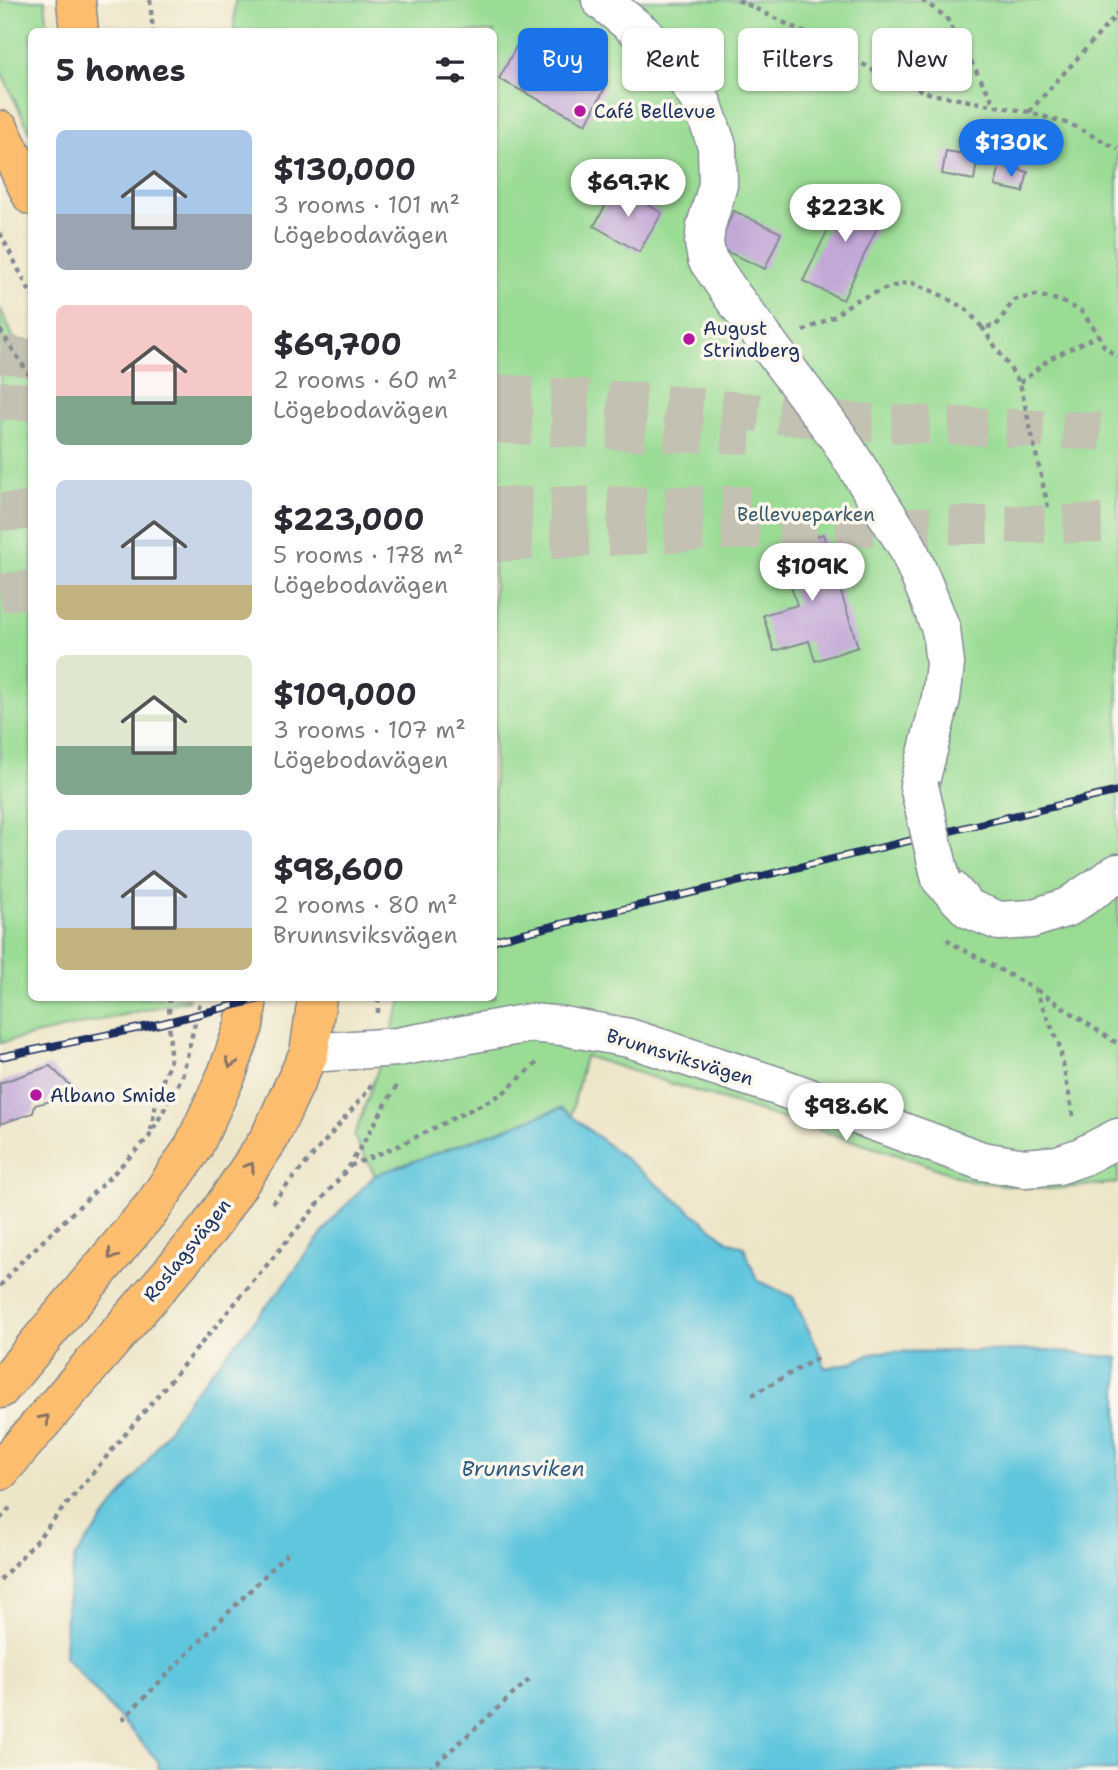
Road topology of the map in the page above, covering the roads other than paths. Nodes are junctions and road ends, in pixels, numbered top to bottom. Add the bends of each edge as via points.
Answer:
1 (76, 0) edge
2 (601, 0) edge
3 (79, 28) edge
4 (0, 130) edge
5 (28, 188) edge
6 (1118, 873) edge
7 (248, 1001) edge
8 (317, 1001) edge
9 (309, 1053) junction
10 (1118, 1138) edge
11 (0, 1389) edge
12 (0, 1471) edge

1 - 3 main road
2 - 6 street, bridge via 677,66 703,105 717,146 718,185 706,226 707,259 838,437 907,545 941,629 945,664 941,698 919,786 942,879 969,909 999,921 1031,919 1068,907
4 - 5 main road
7 -> 11 main road via 227,1074 193,1148 154,1205
8 - 9 main road, Roslagsvägen
9 - 10 street, Brunnsviksvägen via 378,1050 530,1023 563,1026 642,1042 982,1161 1025,1168 1058,1166
12 -> 9 main road, Roslagsvägen via 209,1228 269,1139

